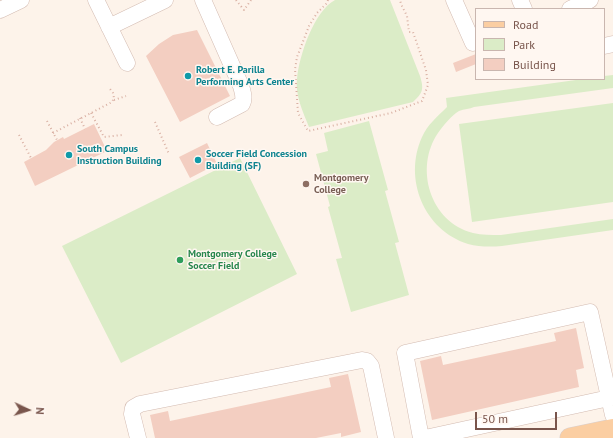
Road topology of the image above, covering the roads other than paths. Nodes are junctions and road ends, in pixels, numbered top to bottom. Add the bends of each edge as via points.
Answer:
1 (21, 0) edge
2 (96, 0) edge
3 (164, 0) edge
4 (203, 0) edge
5 (454, 0) edge
6 (590, 0) edge
7 (572, 8) edge
8 (0, 10) edge
9 (109, 27) junction
10 (475, 42) edge
11 (127, 63) dead end
12 (217, 117) dead end
13 (609, 398) junction
14 (613, 414) edge
15 (613, 429) edge
16 (138, 438) edge
17 (386, 438) edge
18 (421, 438) edge
19 (425, 438) edge
20 (570, 438) edge

1 - 8 lane
2 - 9 lane
3 - 9 lane
4 - 12 lane via 244,95 242,104
5 - 10 lane via 473,43
6 - 7 lane
9 - 11 lane
13 - 14 lane
13 - 18 lane via 590,312 404,353
13 - 19 lane
15 - 20 main road
16 - 17 lane via 132,414 133,408 140,404 362,360 371,366

